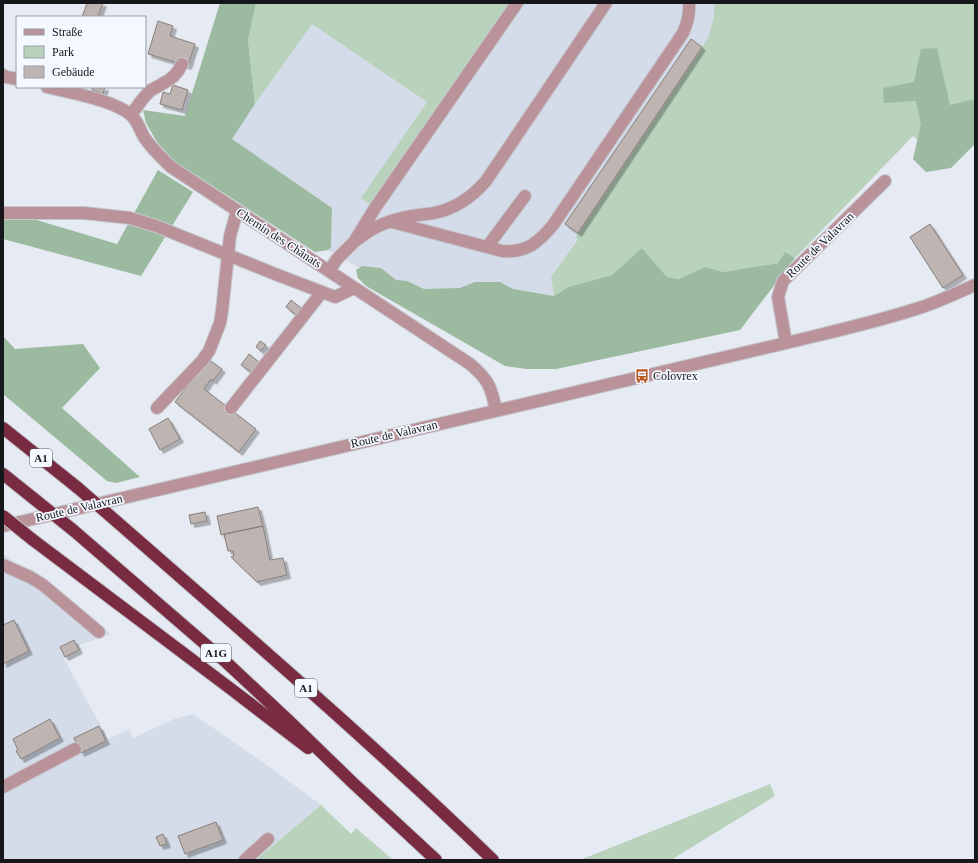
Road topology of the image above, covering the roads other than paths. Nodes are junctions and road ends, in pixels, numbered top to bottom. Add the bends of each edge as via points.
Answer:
1 (517, 3) edge
2 (606, 3) edge
3 (689, 3) edge
4 (182, 64) dead end
5 (3, 75) edge
6 (16, 79) edge
7 (51, 88) edge
8 (131, 115) junction
9 (885, 181) dead end
10 (525, 196) dead end
11 (237, 211) junction
12 (3, 213) edge
13 (392, 222) junction
14 (354, 242) junction
15 (488, 247) junction
16 (228, 255) junction
17 (329, 271) junction
18 (975, 285) edge
19 (354, 288) junction
20 (322, 292) junction
21 (786, 343) junction
22 (157, 408) dead end
23 (231, 408) dead end
24 (496, 410) junction
25 (3, 428) edge
26 (3, 474) edge
27 (3, 516) edge
28 (3, 526) edge
29 (3, 565) edge
30 (99, 632) dead end
31 (76, 749) dead end
32 (353, 783) junction
33 (3, 787) edge
34 (268, 839) dead end
35 (245, 860) edge
36 (436, 860) edge
37 (493, 860) edge

1 - 14 street
2 - 13 street via 480,188 465,200 443,211
3 - 15 street via 690,15 683,33 544,236 528,248 511,252
4 - 8 street via 172,78 146,95
5 - 6 street
7 - 8 street, Chemin des Chânats via 106,102
8 - 11 street, Chemin des Chânats via 145,138 172,167
9 - 21 street, Route de Valavran via 783,281 778,297
10 - 15 street
11 - 16 street
11 - 17 street, Chemin des Chânats
12 - 16 street via 84,213 130,218
13 - 14 street via 373,229
13 - 15 street
14 - 17 street
16 - 20 street
16 - 22 street via 220,324 209,351
17 - 19 street, Chemin des Chânats
18 - 21 street, Route de Valavran via 921,307
19 - 20 street via 335,296
19 - 24 street, Chemin des Chânats via 479,371 490,386
20 - 23 street
21 - 24 street, Route de Valavran
24 - 28 street, Route de Valavran
25 - 37 highway, A1, bridge via 116,520 273,658
26 - 32 highway, A1G, bridge via 74,530 227,663
27 - 32 highway, bridge
29 - 30 street via 43,585
31 - 33 street
32 - 36 highway
34 - 35 street

